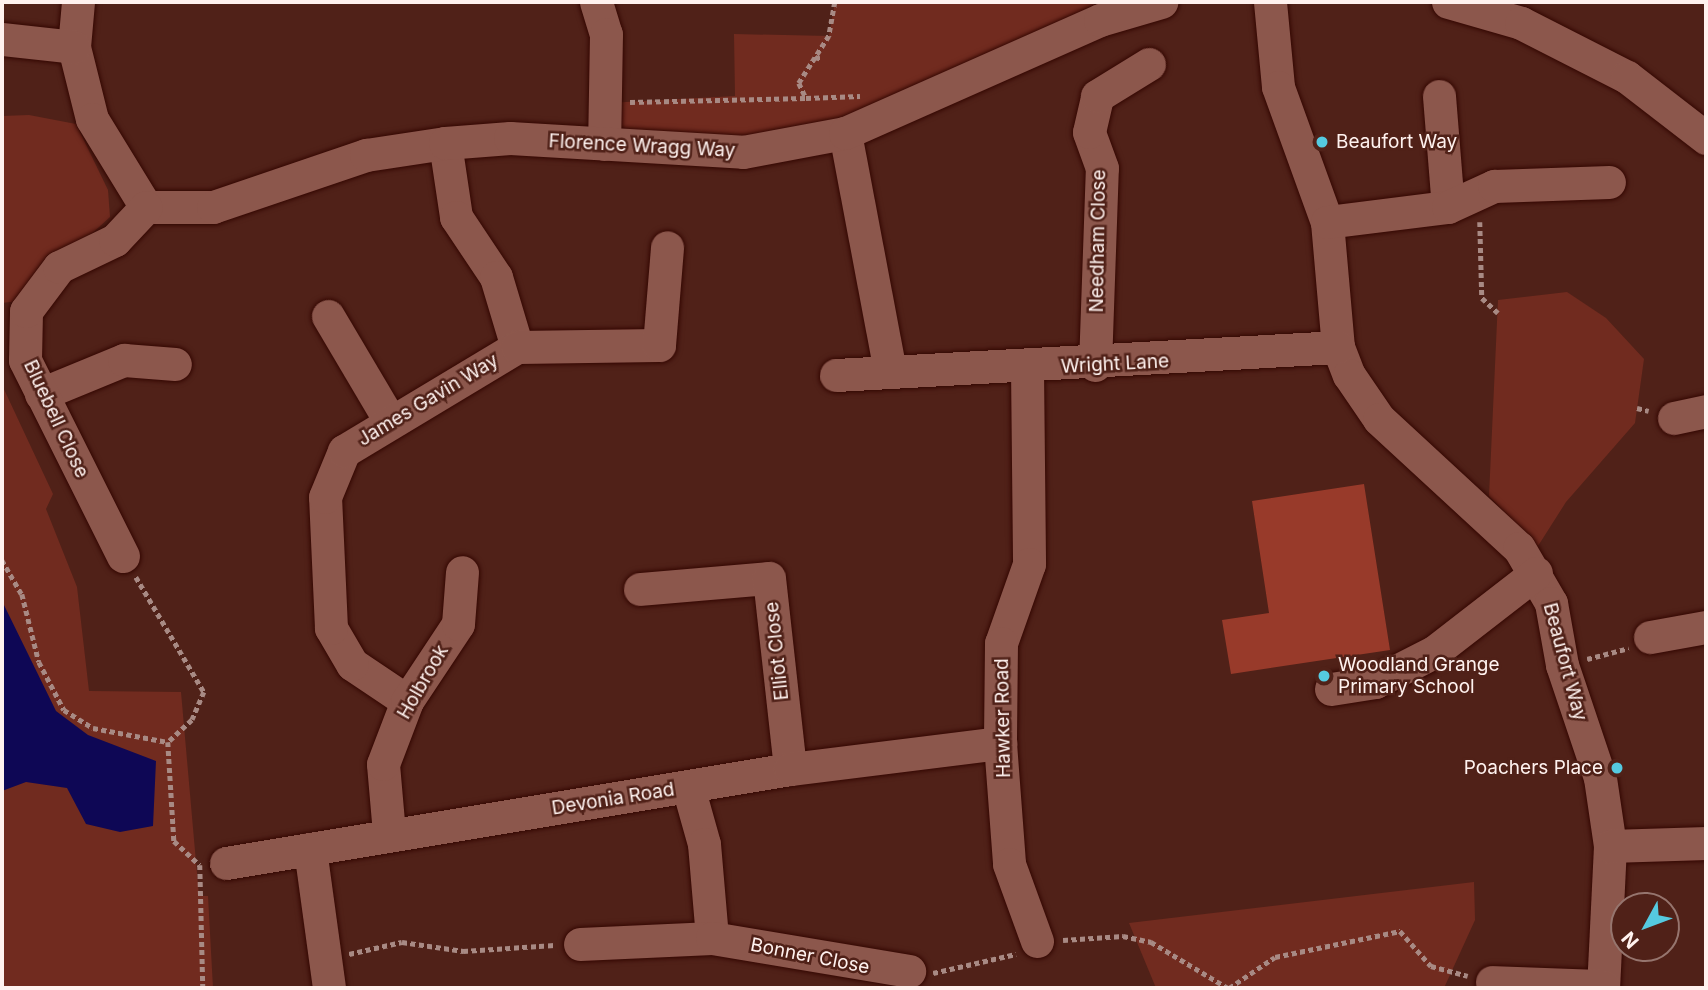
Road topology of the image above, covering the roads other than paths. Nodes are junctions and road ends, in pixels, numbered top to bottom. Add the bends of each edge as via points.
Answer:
1 (79, 2) edge
2 (596, 2) edge
3 (1161, 2) edge
4 (1270, 2) edge
5 (1448, 2) edge
6 (1096, 11) edge
7 (2, 40) edge
8 (75, 47) junction
9 (1149, 64) dead end
10 (1439, 96) dead end
11 (845, 133) junction
12 (1706, 137) edge
13 (445, 143) junction
14 (604, 144) junction
15 (1609, 182) dead end
16 (146, 207) junction
17 (1448, 207) junction
18 (1327, 222) junction
19 (667, 247) dead end
20 (14, 313) edge
21 (328, 316) dead end
22 (517, 347) junction
23 (1338, 347) junction
24 (175, 364) dead end
25 (1095, 365) junction
26 (1027, 368) junction
27 (890, 371) junction
28 (836, 375) dead end
29 (41, 394) junction
30 (1706, 411) edge
31 (1674, 418) dead end
32 (389, 419) junction
33 (123, 556) road end
34 (462, 572) dead end
35 (1536, 573) junction
36 (640, 589) dead end
37 (1706, 627) edge
38 (1650, 637) road end
39 (1331, 689) dead end
40 (407, 701) junction
41 (1000, 743) junction
42 (790, 769) junction
43 (688, 787) junction
44 (389, 833) junction
45 (1706, 843) edge
46 (1610, 846) junction
47 (310, 849) junction
48 (226, 863) dead end
49 (712, 938) junction
50 (1037, 941) road end
51 (580, 944) road end
52 (909, 971) road end
53 (326, 974) edge
54 (1492, 982) road end
55 (1603, 987) edge

1 - 8 street
2 - 14 street via 606,34
3 - 6 street, Florence Wragg Way
4 - 18 street, Beaufort Way via 1278,87
5 - 12 street via 1521,23 1627,77
6 - 11 street, Florence Wragg Way
7 - 8 street
8 - 16 street via 92,118
9 - 25 street, Needham Close via 1097,96 1089,132 1102,168
10 - 17 street
11 - 14 street, Florence Wragg Way via 743,152
11 - 27 street
13 - 14 street, Florence Wragg Way via 509,138
13 - 16 street, Florence Wragg Way via 366,155 214,207
13 - 22 street via 456,217 496,277
15 - 17 street via 1494,186
16 - 20 street, Bluebell Close via 115,240 59,267
17 - 18 street
18 - 23 street, Beaufort Way
19 - 22 street, James Gavin Way via 659,345
20 - 29 street, Bluebell Close via 25,360
21 - 32 street
22 - 32 street, James Gavin Way
23 - 25 street, Wright Lane
23 - 35 street, Beaufort Way via 1379,419 1520,548
24 - 29 street via 124,360
25 - 26 street, Wright Lane
26 - 27 street, Wright Lane
26 - 41 street, Hawker Road via 1029,564 1002,643
27 - 28 street, Wright Lane
29 - 33 street, Bluebell Close
30 - 31 street
32 - 40 street, James Gavin Way via 344,451 326,497 331,628 352,664
34 - 40 street, Holbrook via 458,624
35 - 39 street via 1434,652 1376,682
35 - 46 street, Beaufort Way via 1551,603 1562,665 1600,778
36 - 42 street, Elliot Close via 769,578
37 - 38 street
40 - 44 street, Holbrook via 383,764
41 - 42 street, Devonia Road
41 - 50 street, Hawker Road via 1009,864
42 - 43 street, Devonia Road
43 - 44 street, Devonia Road
43 - 49 street via 704,844
44 - 47 street, Devonia Road
45 - 46 street
46 - 55 street, Beaufort Way
47 - 48 street, Devonia Road
47 - 53 street
49 - 51 street, Bonner Close
49 - 52 street, Bonner Close
54 - 55 street

